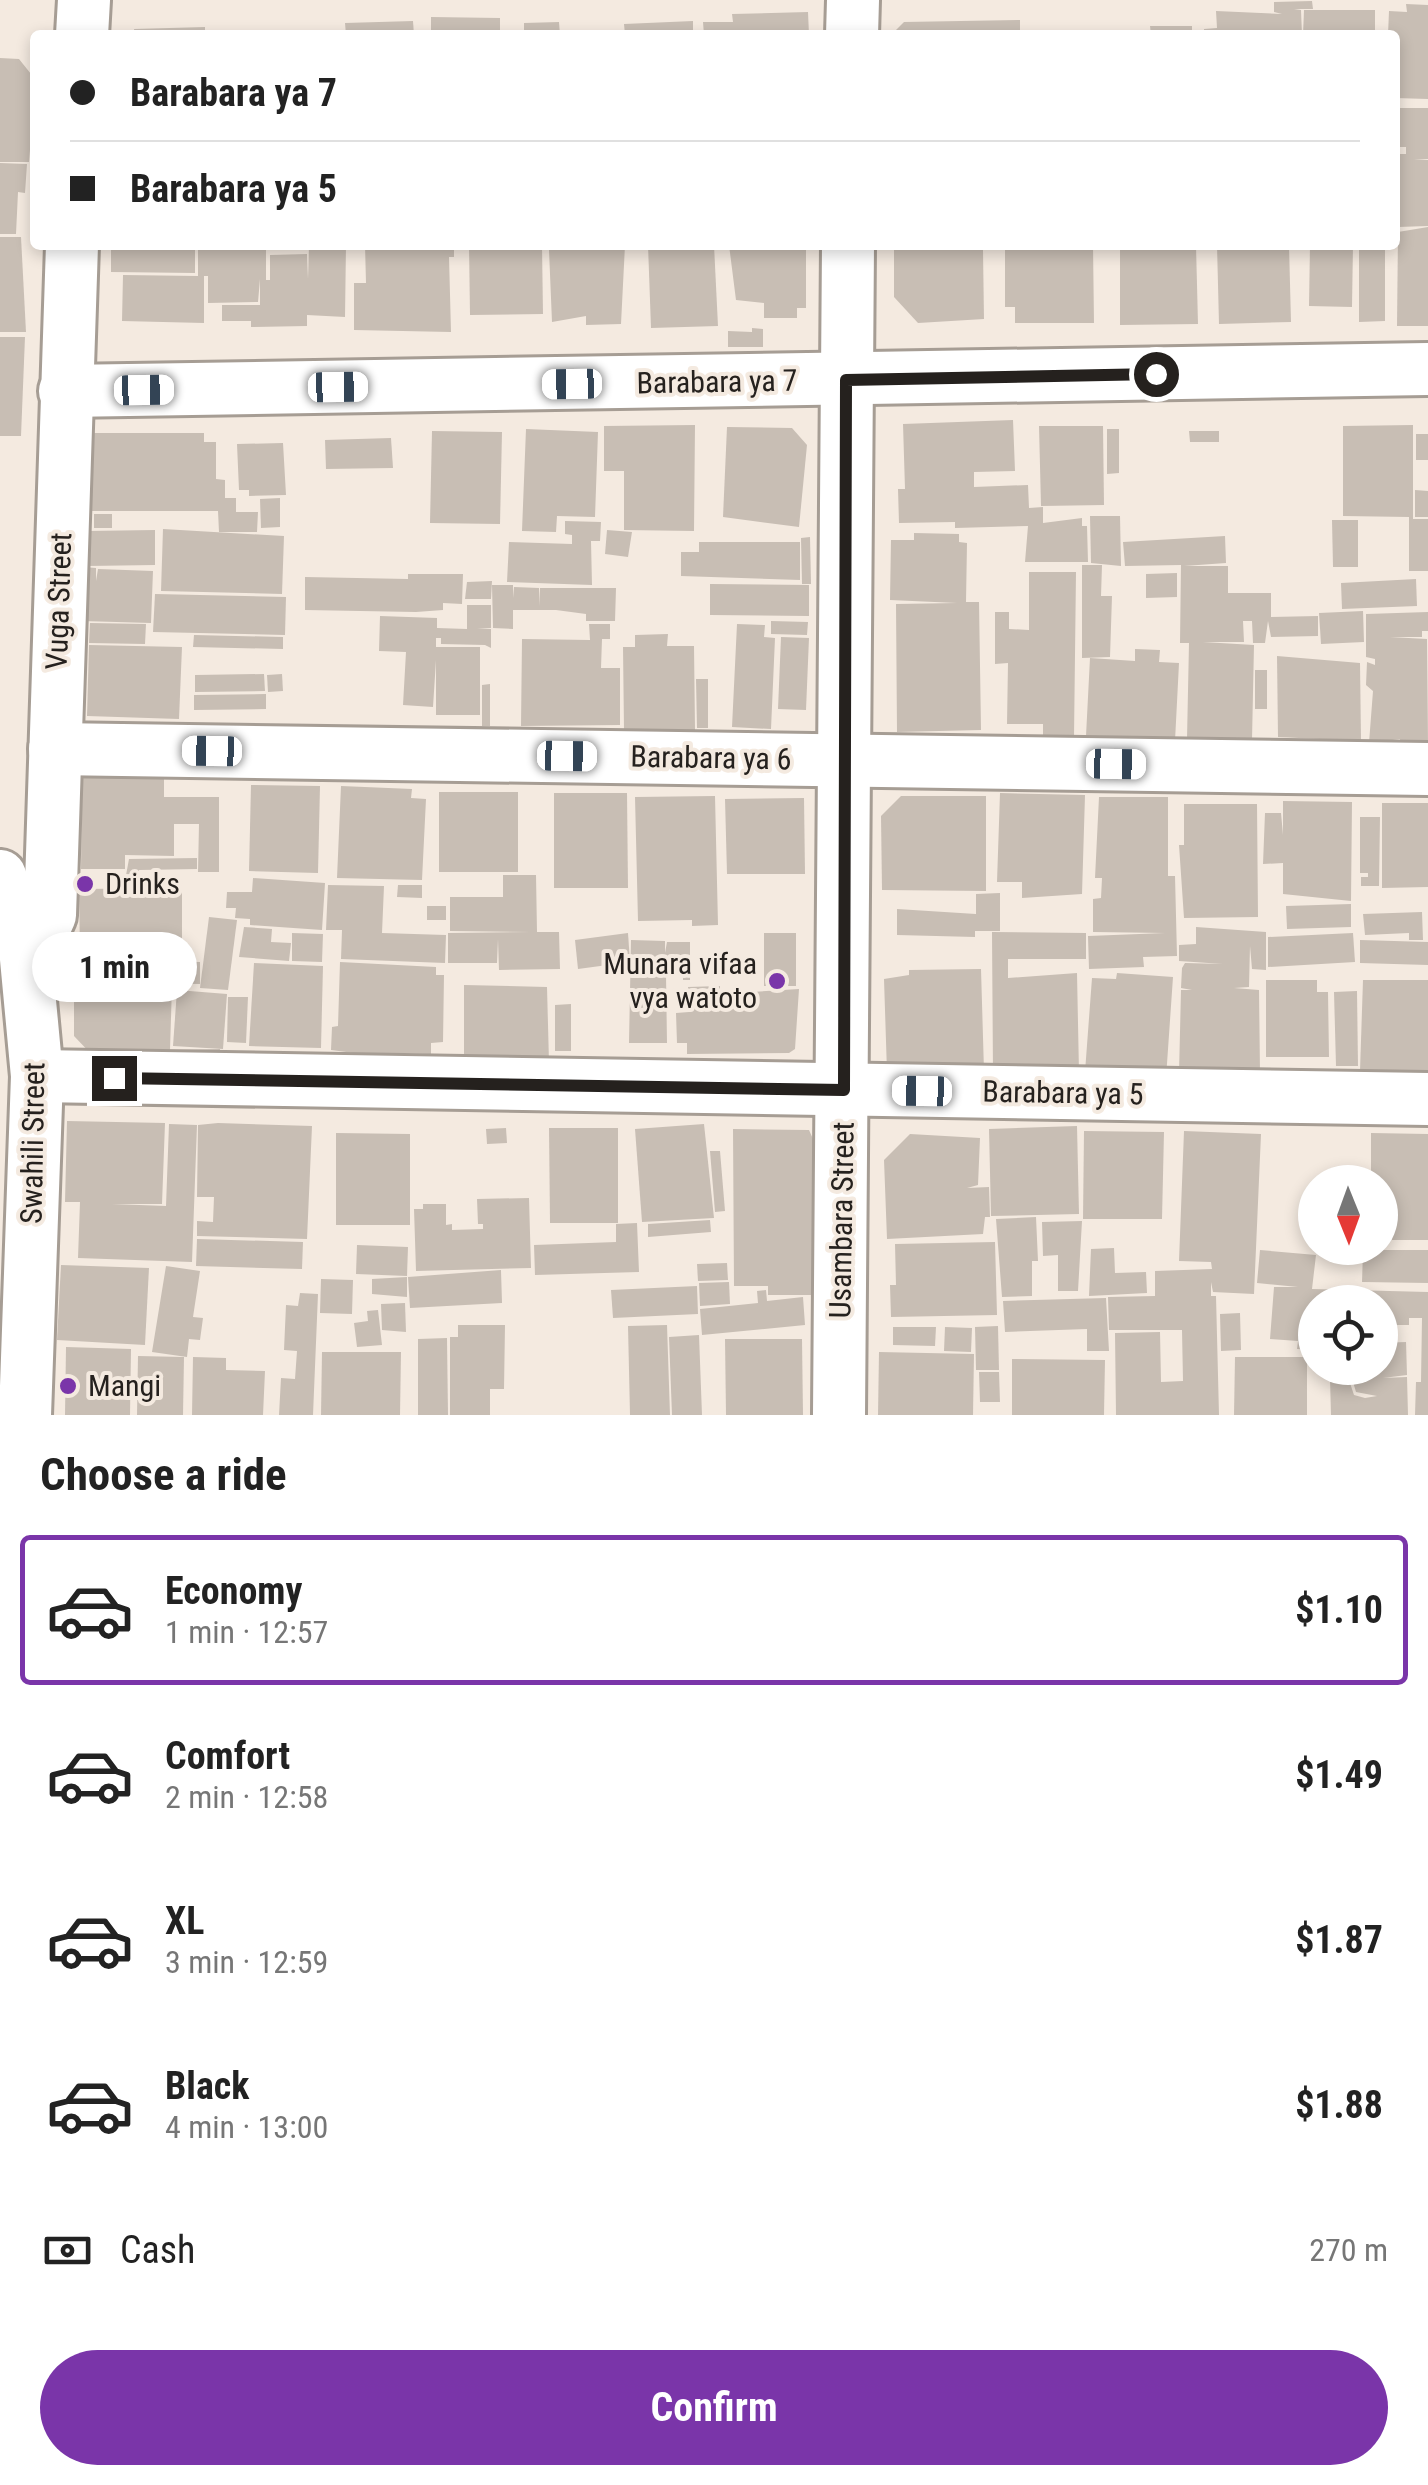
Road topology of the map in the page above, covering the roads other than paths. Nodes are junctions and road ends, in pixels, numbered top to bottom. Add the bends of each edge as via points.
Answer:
1 (84, 0) edge
2 (852, 0) edge
3 (82, 30) edge
4 (852, 30) edge
5 (72, 250) edge
6 (848, 250) edge
7 (1428, 369) edge
8 (846, 380) junction
9 (66, 390) junction
10 (54, 748) junction
11 (843, 759) junction
12 (1428, 769) edge
13 (0, 876) edge
14 (25, 948) junction
15 (37, 1076) junction
16 (844, 1090) junction
17 (1428, 1099) edge
18 (17, 1185) edge
19 (25, 1415) edge
20 (839, 1415) edge

1 - 3 street
2 - 4 street
5 - 9 street, Vuga Street
6 - 8 street, Usambara Street
7 - 8 street, Barabara ya 7
8 - 9 street, Barabara ya 7
8 - 11 street, Usambara Street
9 - 10 street, Vuga Street
10 - 11 street, Barabara ya 6
10 - 14 street, Vuga Street via 50,915
11 - 12 street, Barabara ya 6
11 - 16 street, Usambara Street
13 - 14 street, Swahili Street
14 - 15 street, Swahili Street
15 - 16 street, Barabara ya 5
15 - 18 street, Swahili Street
16 - 17 street, Barabara ya 5
16 - 20 street, Usambara Street
18 - 19 street, Swahili Street

